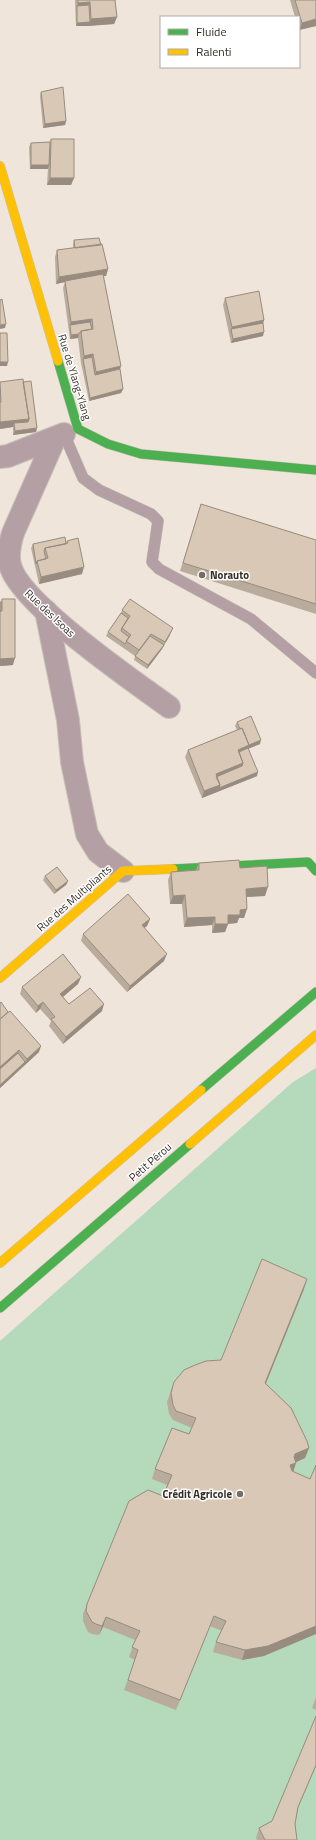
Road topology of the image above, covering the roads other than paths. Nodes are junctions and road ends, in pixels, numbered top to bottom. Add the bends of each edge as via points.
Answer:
1 (0, 166) edge
2 (66, 434) junction
3 (0, 457) edge
4 (316, 470) edge
5 (46, 612) junction
6 (316, 673) edge
7 (170, 707) dead end
8 (123, 871) junction
9 (316, 871) edge
10 (0, 978) edge
11 (316, 992) edge
12 (316, 1035) edge
13 (0, 1263) edge
14 (0, 1308) edge

1 - 2 main road, Rue de Ylang-Ylang
2 - 3 street
2 - 4 main road, Rue de Ylang-Ylang via 141,454
2 - 5 street, Rue des Isoas via 8,547 10,566 19,584
2 - 6 lane via 83,478 158,520 152,562 159,569 251,619
5 - 7 street, Rue des Isoas
5 - 8 street via 68,720 72,762 87,834 98,852
8 - 9 main road, Rue des Multipliants via 308,862
8 - 10 main road, Rue des Multipliants
11 - 13 main road, Petit Pérou
12 - 14 main road, Petit Pérou

